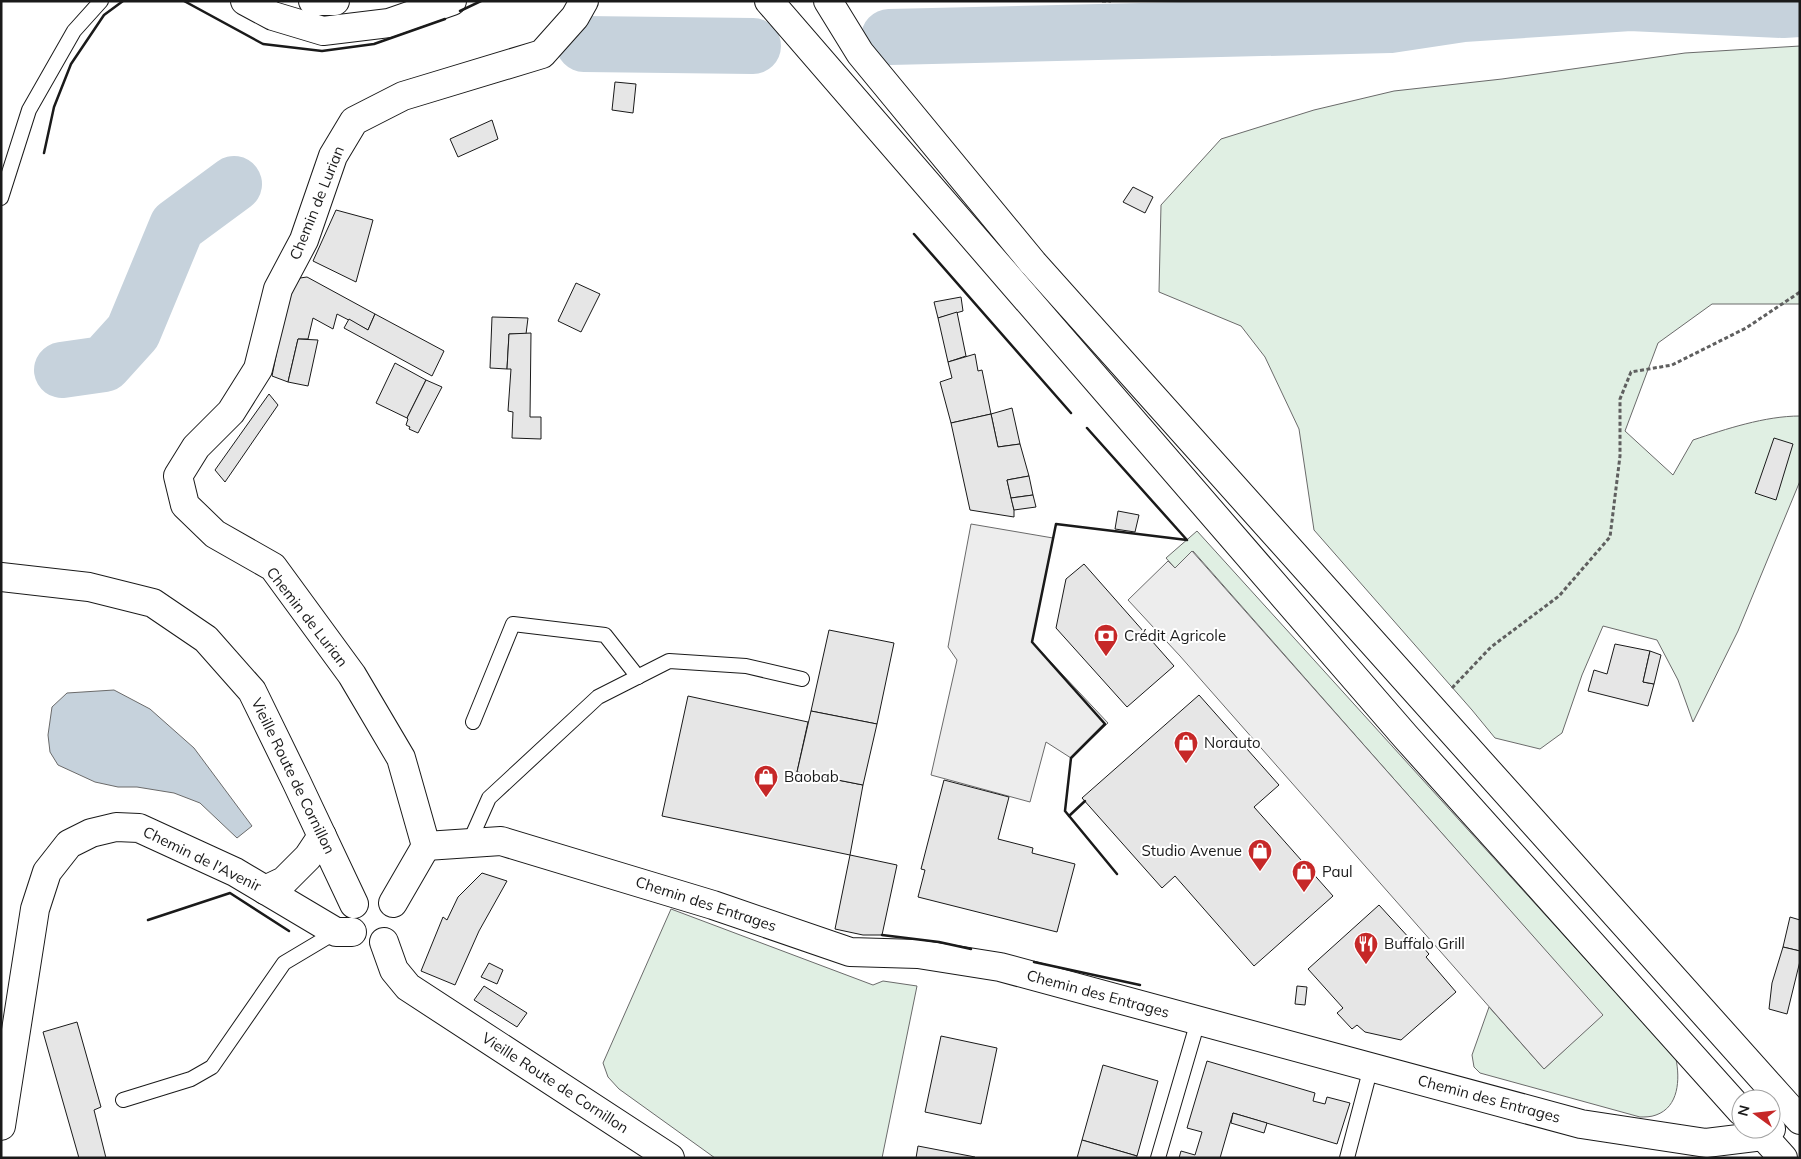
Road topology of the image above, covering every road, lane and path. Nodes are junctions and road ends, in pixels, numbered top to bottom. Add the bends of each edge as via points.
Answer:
1 (101, 1) edge
2 (245, 1) edge
3 (314, 1) edge
4 (335, 1) edge
5 (452, 1) edge
6 (584, 1) edge
7 (769, 1) edge
8 (828, 1) edge
9 (1102, 1) edge
10 (1111, 1) edge
11 (1, 198) edge
12 (1800, 292) edge
13 (1, 577) edge
14 (638, 677) junction
15 (802, 679) dead end
16 (1432, 709) junction
17 (473, 722) dead end
18 (322, 836) junction
19 (469, 843) junction
20 (426, 846) junction
21 (265, 890) junction
22 (393, 903) junction
23 (354, 904) junction
24 (344, 932) junction
25 (384, 942) junction
26 (1198, 1020) junction
27 (1371, 1067) junction
28 (124, 1100) dead end
29 (1731, 1100) edge
30 (1796, 1115) edge
31 (1781, 1123) edge
32 (1, 1126) edge
33 (1731, 1138) edge
34 (1770, 1139) edge
35 (670, 1158) edge
36 (1158, 1158) edge
37 (1347, 1158) edge
38 (1783, 1158) edge

1 - 11 lane via 74,31 29,110
2 - 5 main road via 273,16 323,32 389,24
3 - 4 main road
6 - 20 main road, Chemin de Lurian via 575,17 542,54 403,96 354,121 333,156 304,240 278,290 258,369 231,412 196,447 178,476 185,505 215,534 273,567 352,675 401,758
7 - 29 main road via 1399,728
8 - 16 main road via 860,52 1033,263
9 - 10 path
12 - 16 path via 1746,328 1672,365 1631,372 1620,399 1620,456 1610,537 1559,596 1490,648
13 - 18 main road, Vieille Route de Cornillon via 89,587 153,603 206,639 252,690
14 - 15 lane via 670,660 746,666
14 - 17 lane via 605,635 512,624
14 - 19 lane via 598,697 489,798
16 - 30 main road
18 - 21 main road via 308,857 284,881
18 - 23 main road, Vieille Route de Cornillon
19 - 20 main road, Chemin des Entrages
19 - 26 main road, Chemin des Entrages via 501,841 712,905 850,952 918,954 1000,967
20 - 22 main road
21 - 24 main road, Chemin de l'Avenir
21 - 32 main road, Chemin de l'Avenir via 139,828 116,827 91,833 69,844 47,872 35,909
22 - 23 main road via 373,894
22 - 25 main road via 398,925
23 - 24 main road
24 - 25 main road via 370,944
24 - 28 lane via 284,963 212,1067 191,1079
25 - 35 main road, Vieille Route de Cornillon via 394,970 408,987
26 - 27 main road, Chemin des Entrages
26 - 36 lane
27 - 33 main road, Chemin des Entrages via 1580,1124 1706,1143
27 - 37 lane
30 - 31 main road
34 - 38 main road

